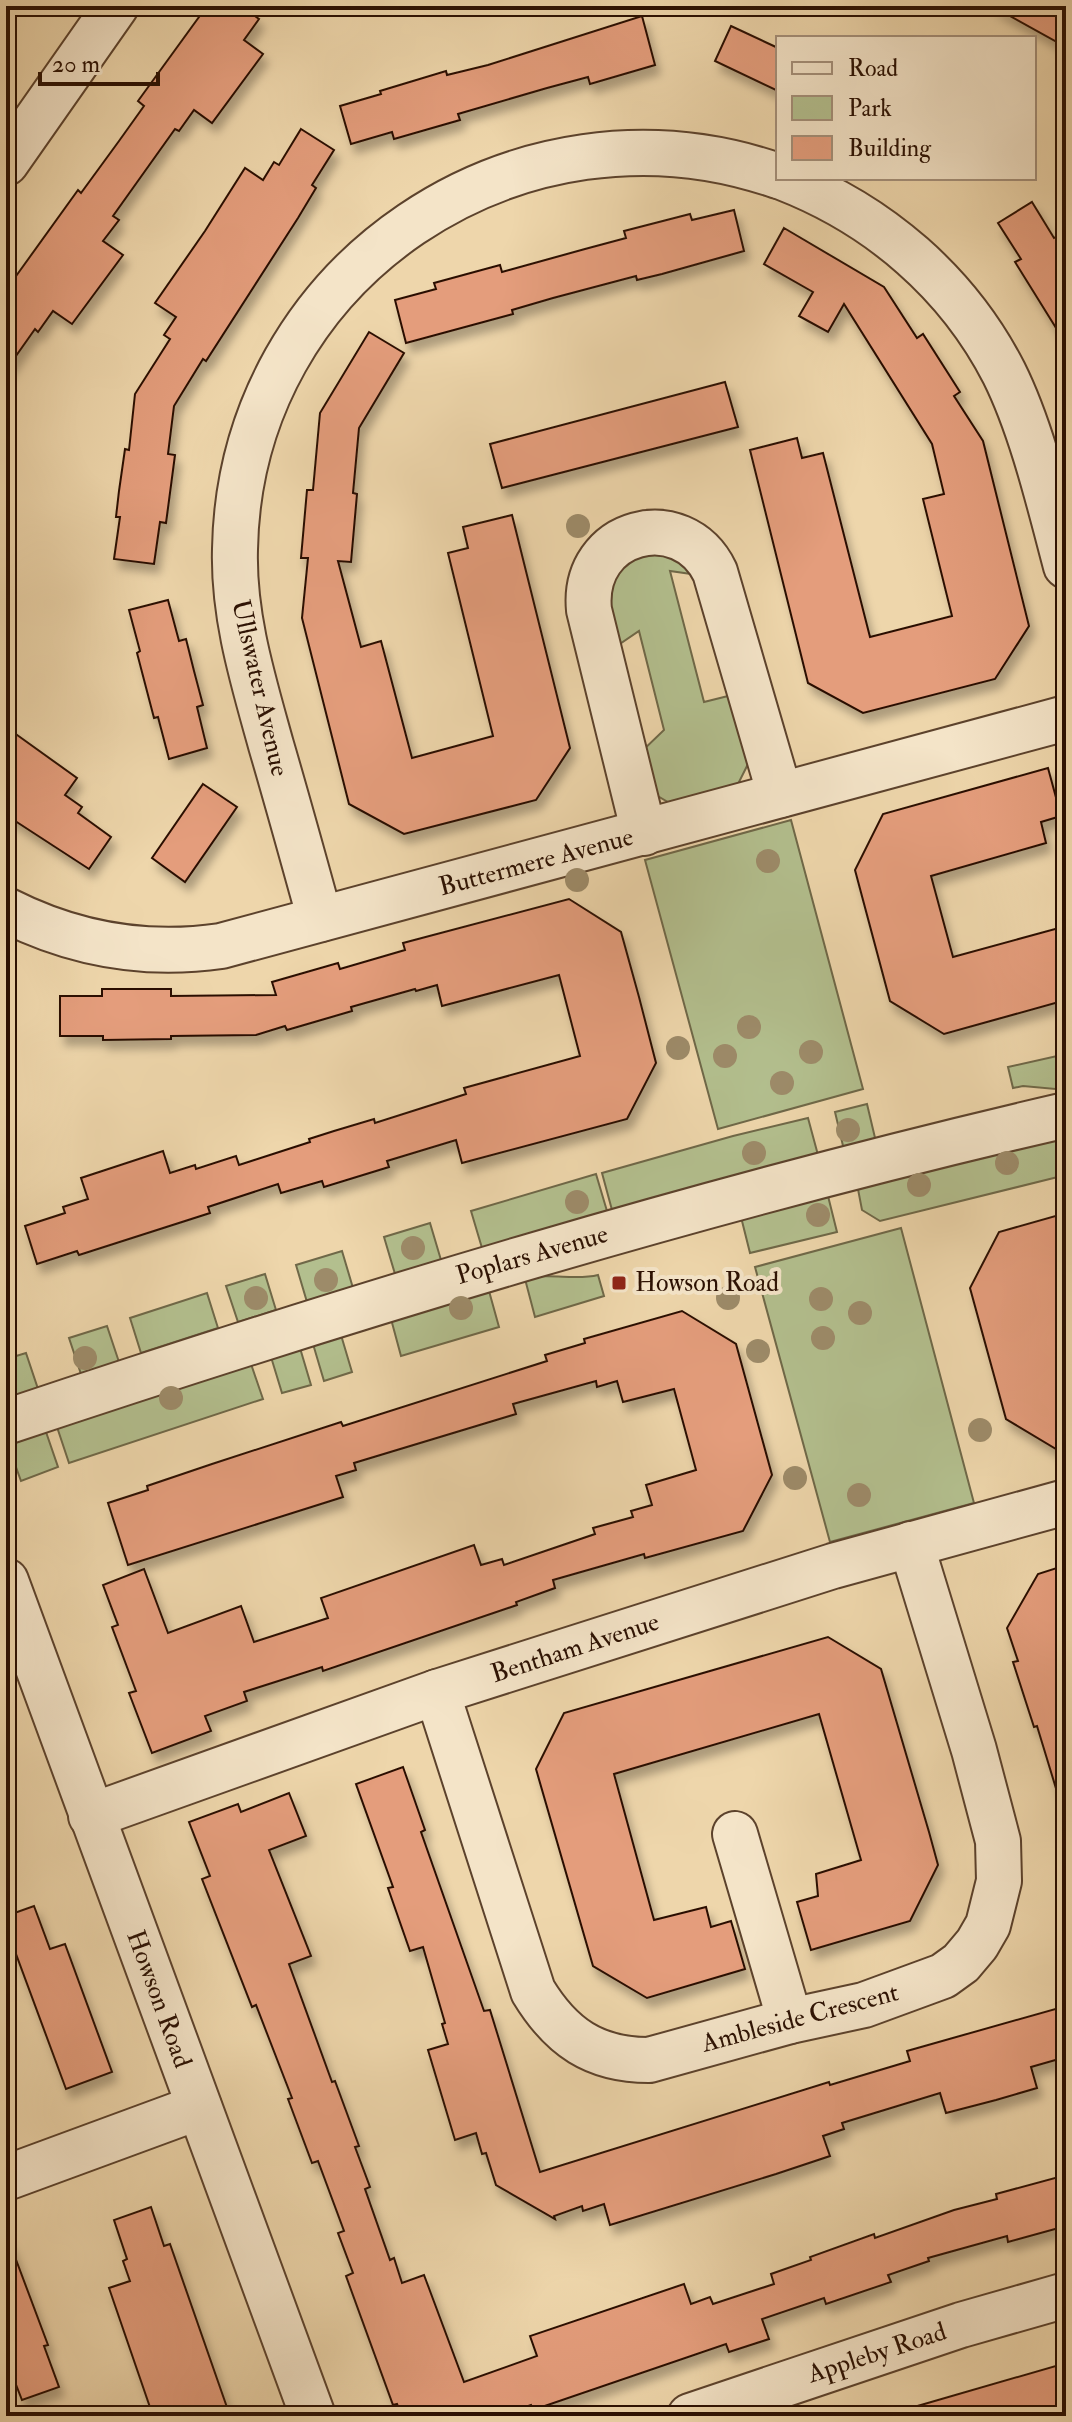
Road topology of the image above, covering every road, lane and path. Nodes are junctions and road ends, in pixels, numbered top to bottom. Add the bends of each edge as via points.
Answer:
1 (116, 6) edge
2 (6, 163) edge
3 (776, 175) edge
4 (789, 180) edge
5 (1066, 566) edge
6 (1066, 718) edge
7 (780, 795) junction
8 (644, 833) junction
9 (6, 910) edge
10 (320, 919) junction
11 (1066, 1115) edge
12 (6, 1422) edge
13 (1066, 1502) edge
14 (911, 1544) junction
15 (6, 1581) edge
16 (437, 1692) junction
17 (91, 1816) junction
18 (735, 1834) dead end
19 (790, 2021) junction
20 (199, 2107) junction
21 (6, 2178) edge
22 (1066, 2295) edge
23 (313, 2416) edge
24 (690, 2416) edge

1 - 2 street
3 - 10 street, Ullswater Avenue via 717,159 646,152 568,159 507,175 440,204 380,244 327,298 293,348 268,397 246,462 235,548 236,591 249,665
4 - 5 street via 874,225 932,273 960,305 1005,376 1042,478
6 - 7 street, Buttermere Avenue
7 - 8 street, Buttermere Avenue
7 - 8 street via 709,559 675,536 634,536 607,550 588,593
8 - 10 street, Buttermere Avenue
9 - 10 street, Buttermere Avenue via 83,940 159,952 221,946
11 - 12 street, Poplars Avenue via 889,1156 497,1265
13 - 14 street, Bentham Avenue
14 - 16 street, Bentham Avenue
14 - 19 street, Ambleside Crescent via 998,1841 995,1903 977,1944 943,1976 864,2005
15 - 17 street, Howson Road
16 - 17 street, Bentham Avenue
16 - 19 street, Ambleside Crescent via 533,1991 561,2029 601,2054 649,2060
17 - 20 street, Howson Road
18 - 19 street
20 - 21 street
20 - 23 street, Howson Road
22 - 24 street, Appleby Road

